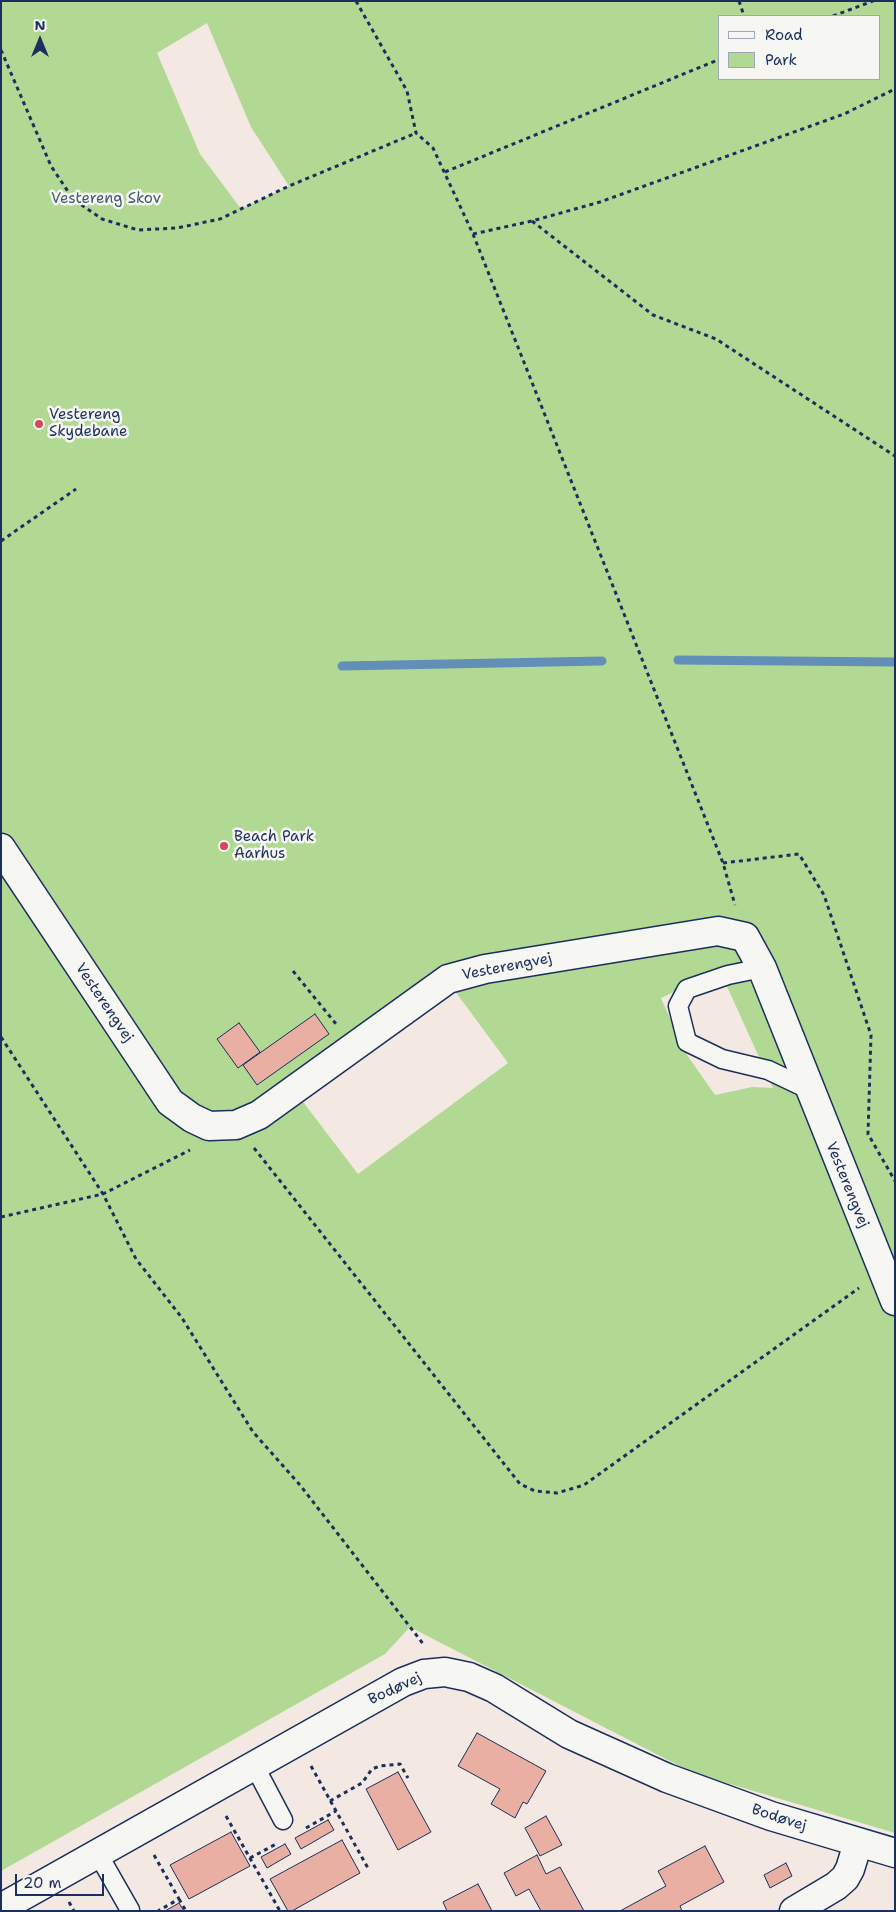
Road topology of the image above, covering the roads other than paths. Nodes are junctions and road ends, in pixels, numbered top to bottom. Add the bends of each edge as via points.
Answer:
1 (1, 848) edge
2 (762, 968) junction
3 (808, 1088) junction
4 (895, 1301) edge
5 (254, 1764) junction
6 (283, 1820) dead end
7 (858, 1843) junction
8 (98, 1854) junction
9 (895, 1854) edge
10 (1, 1908) edge
11 (130, 1910) edge
12 (794, 1911) edge

1 - 2 street, Vesterengvej via 170,1102 209,1126 236,1125 259,1115 448,979 467,973 718,931 745,937
2 - 3 street, Vesterengvej
2 - 3 lane via 687,989 678,1006 687,1042 722,1059 768,1070
3 - 4 street, Vesterengvej
5 - 6 lane
5 - 7 street, Bodøvej via 403,1682 424,1674 445,1672 469,1677 494,1688 570,1734 666,1778
5 - 8 street, Bodøvej
7 - 9 street, Bodøvej
7 - 12 street via 845,1878
8 - 10 street, Bodøvej
8 - 11 lane

